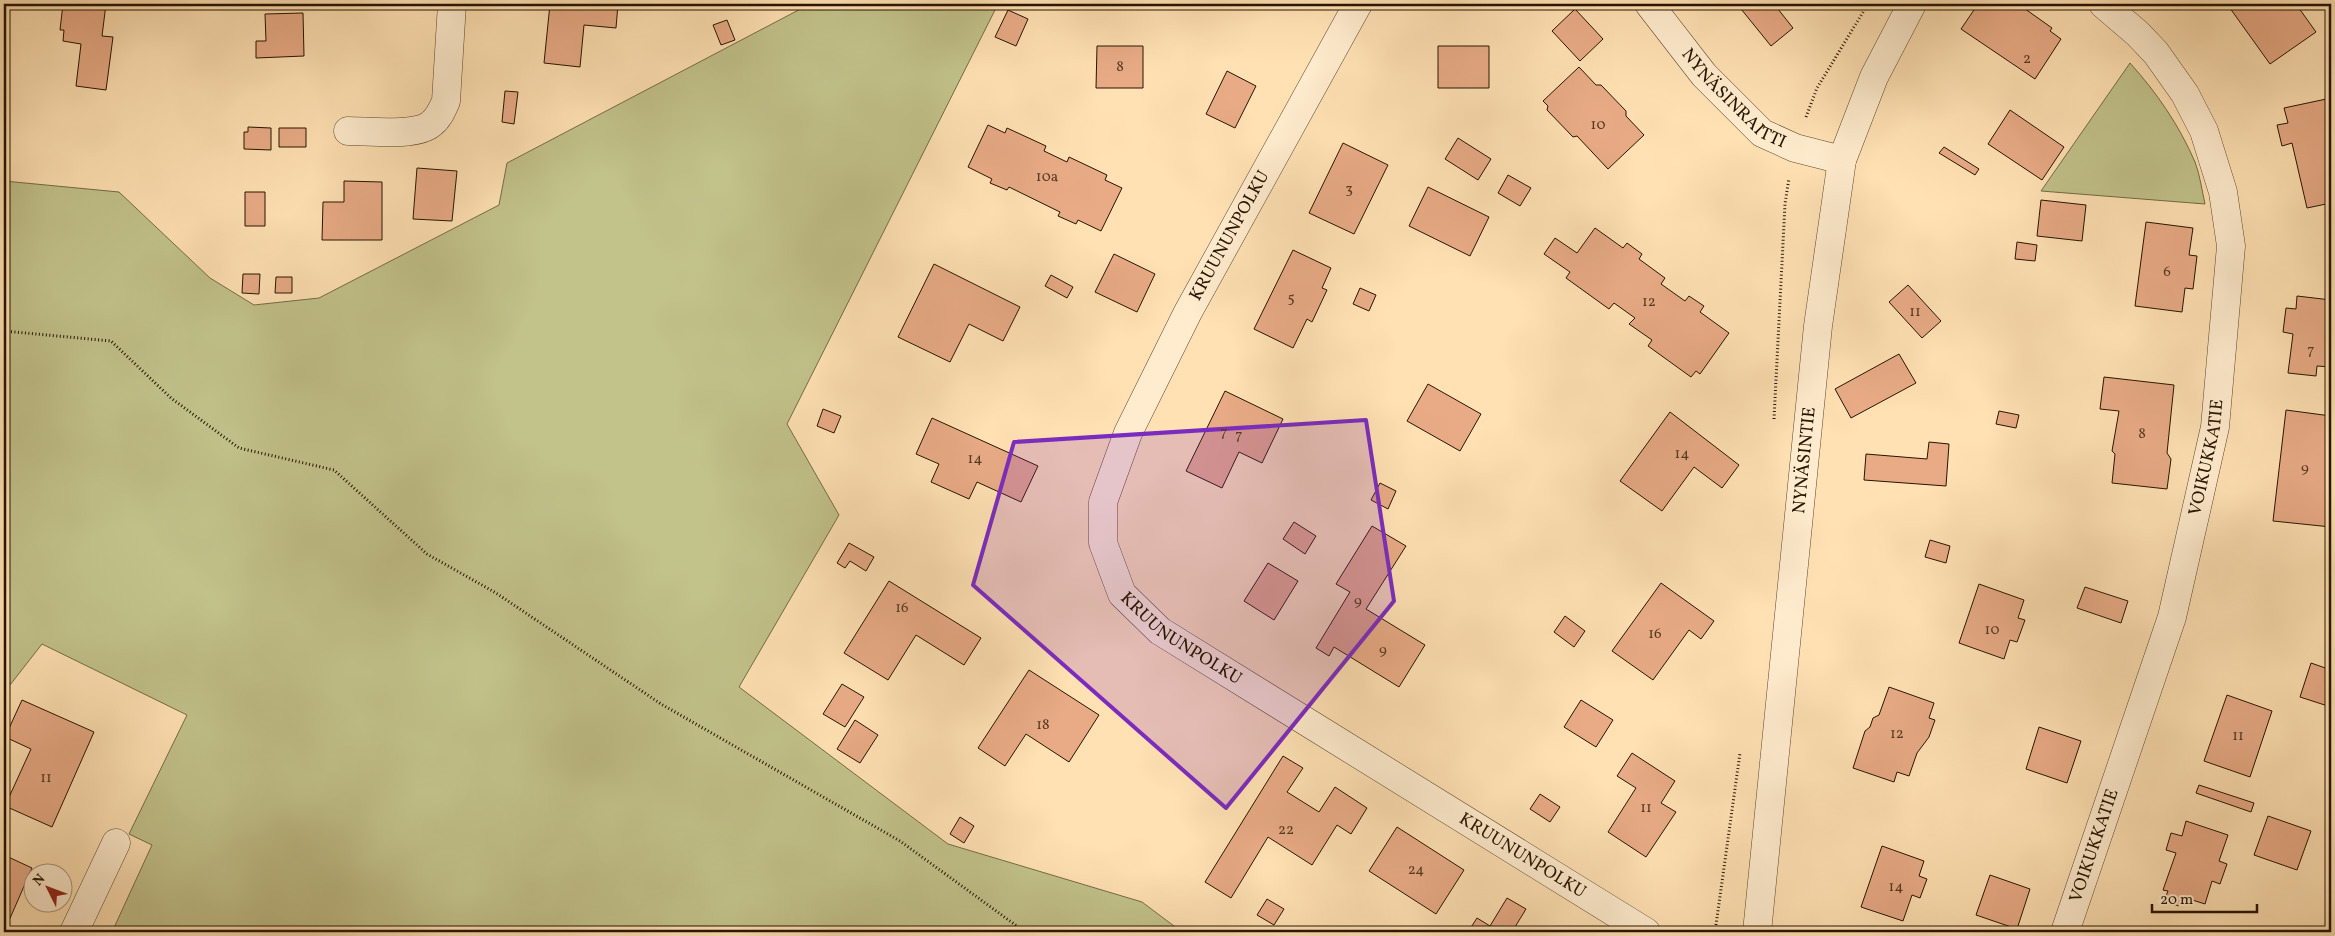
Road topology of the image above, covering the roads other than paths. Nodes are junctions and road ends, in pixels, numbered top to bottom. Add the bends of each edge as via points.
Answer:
1 (452, 4) edge
2 (1358, 4) edge
3 (1649, 4) edge
4 (1912, 4) edge
5 (2103, 4) edge
6 (348, 131) dead end
7 (1842, 160) junction
8 (116, 843) dead end
9 (74, 932) edge
10 (1646, 932) edge
11 (1757, 932) edge
12 (2065, 932) edge

1 - 6 street via 446,101 441,113 418,131
2 - 10 street, KRUUNUNPOLKU via 1188,312 1128,433 1103,502 1103,543 1122,594 1160,631
3 - 7 street, NYNÄSINRAITTI via 1704,75 1762,133 1795,148
4 - 7 street, NYNÄSINTIE via 1874,77
5 - 12 street, VOIKUKKATIE via 2156,53 2185,94 2204,131 2223,192 2231,246 2215,427 2172,617
7 - 11 street, NYNÄSINTIE via 1818,326
8 - 9 street

